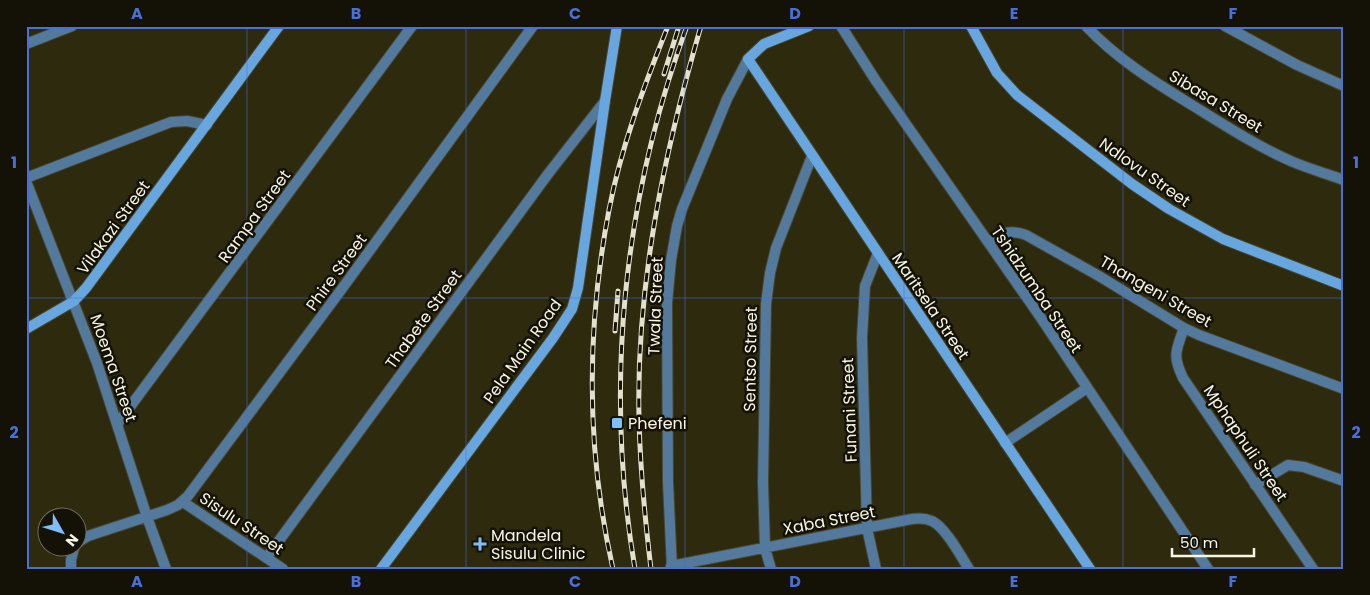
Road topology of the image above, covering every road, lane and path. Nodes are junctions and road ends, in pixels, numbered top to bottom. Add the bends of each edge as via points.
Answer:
1 (72, 26) edge
2 (279, 26) edge
3 (412, 26) edge
4 (533, 26) edge
5 (617, 26) edge
6 (809, 26) edge
7 (841, 26) edge
8 (971, 26) edge
9 (1224, 26) edge
10 (1089, 27) edge
11 (26, 44) edge
12 (748, 59) junction
13 (1344, 86) edge
14 (605, 101) junction
15 (207, 125) junction
16 (812, 156) junction
17 (26, 179) edge
18 (1344, 180) edge
19 (988, 242) junction
20 (878, 253) junction
21 (1344, 286) edge
22 (74, 301) junction
23 (1184, 328) junction
24 (26, 329) edge
25 (1087, 388) junction
26 (1344, 389) edge
27 (118, 423) junction
28 (1005, 443) junction
29 (1344, 481) edge
30 (1255, 485) junction
31 (183, 502) junction
32 (147, 517) junction
33 (867, 528) junction
34 (88, 536) edge
35 (765, 548) junction
36 (267, 557) junction
37 (672, 567) edge
38 (166, 569) edge
39 (283, 569) edge
40 (381, 569) edge
41 (771, 569) edge
42 (876, 569) edge
43 (970, 569) edge
44 (1090, 569) edge
45 (1208, 569) edge
46 (1313, 569) edge

1 - 11 street
2 - 15 street, Vilakazi Street
3 - 27 street, Rampa Street
4 - 31 street, Phire Street
5 - 14 street, Pela Main Road
6 - 12 street via 764,44
7 - 19 street, Tshidzumba Street
8 - 21 street, Ndlovu Street via 997,73 1017,96 1132,184 1223,239
9 - 13 street
10 - 18 street, Sibasa Street via 1128,64 1232,130 1289,160
12 - 16 street, Maritsela Street
12 - 37 street, Twala Street via 727,99 682,209 671,260 667,303
14 - 36 street, Thabete Street
14 - 40 street, Pela Main Road via 578,288 572,309
15 - 17 street via 170,122
15 - 22 street, Vilakazi Street
16 - 20 street, Maritsela Street
16 - 35 street, Sentso Street via 776,248 766,304
17 - 22 street, Moema Street
19 - 23 street, Thangeni Street via 1001,233 1017,231
19 - 25 street, Tshidzumba Street
20 - 28 street, Maritsela Street
20 - 33 street, Funani Street via 865,286 862,338
22 - 24 street, Vilakazi Street
22 - 27 street, Moema Street
23 - 26 street, Thangeni Street
23 - 30 street, Mphaphuli Street via 1175,354 1176,362
25 - 28 street
25 - 45 street, Tshidzumba Street
27 - 32 street, Moema Street
28 - 44 street, Maritsela Street
29 - 30 street via 1288,465
30 - 46 street, Mphaphuli Street
31 - 32 street
31 - 36 street, Sisulu Street
32 - 34 street
32 - 38 street, Moema Street
33 - 35 street, Xaba Street
33 - 42 street, Funani Street
33 - 43 street, Xaba Street via 924,518 939,526
35 - 37 street, Xaba Street
35 - 41 street, Sentso Street
36 - 39 street, Sisulu Street

